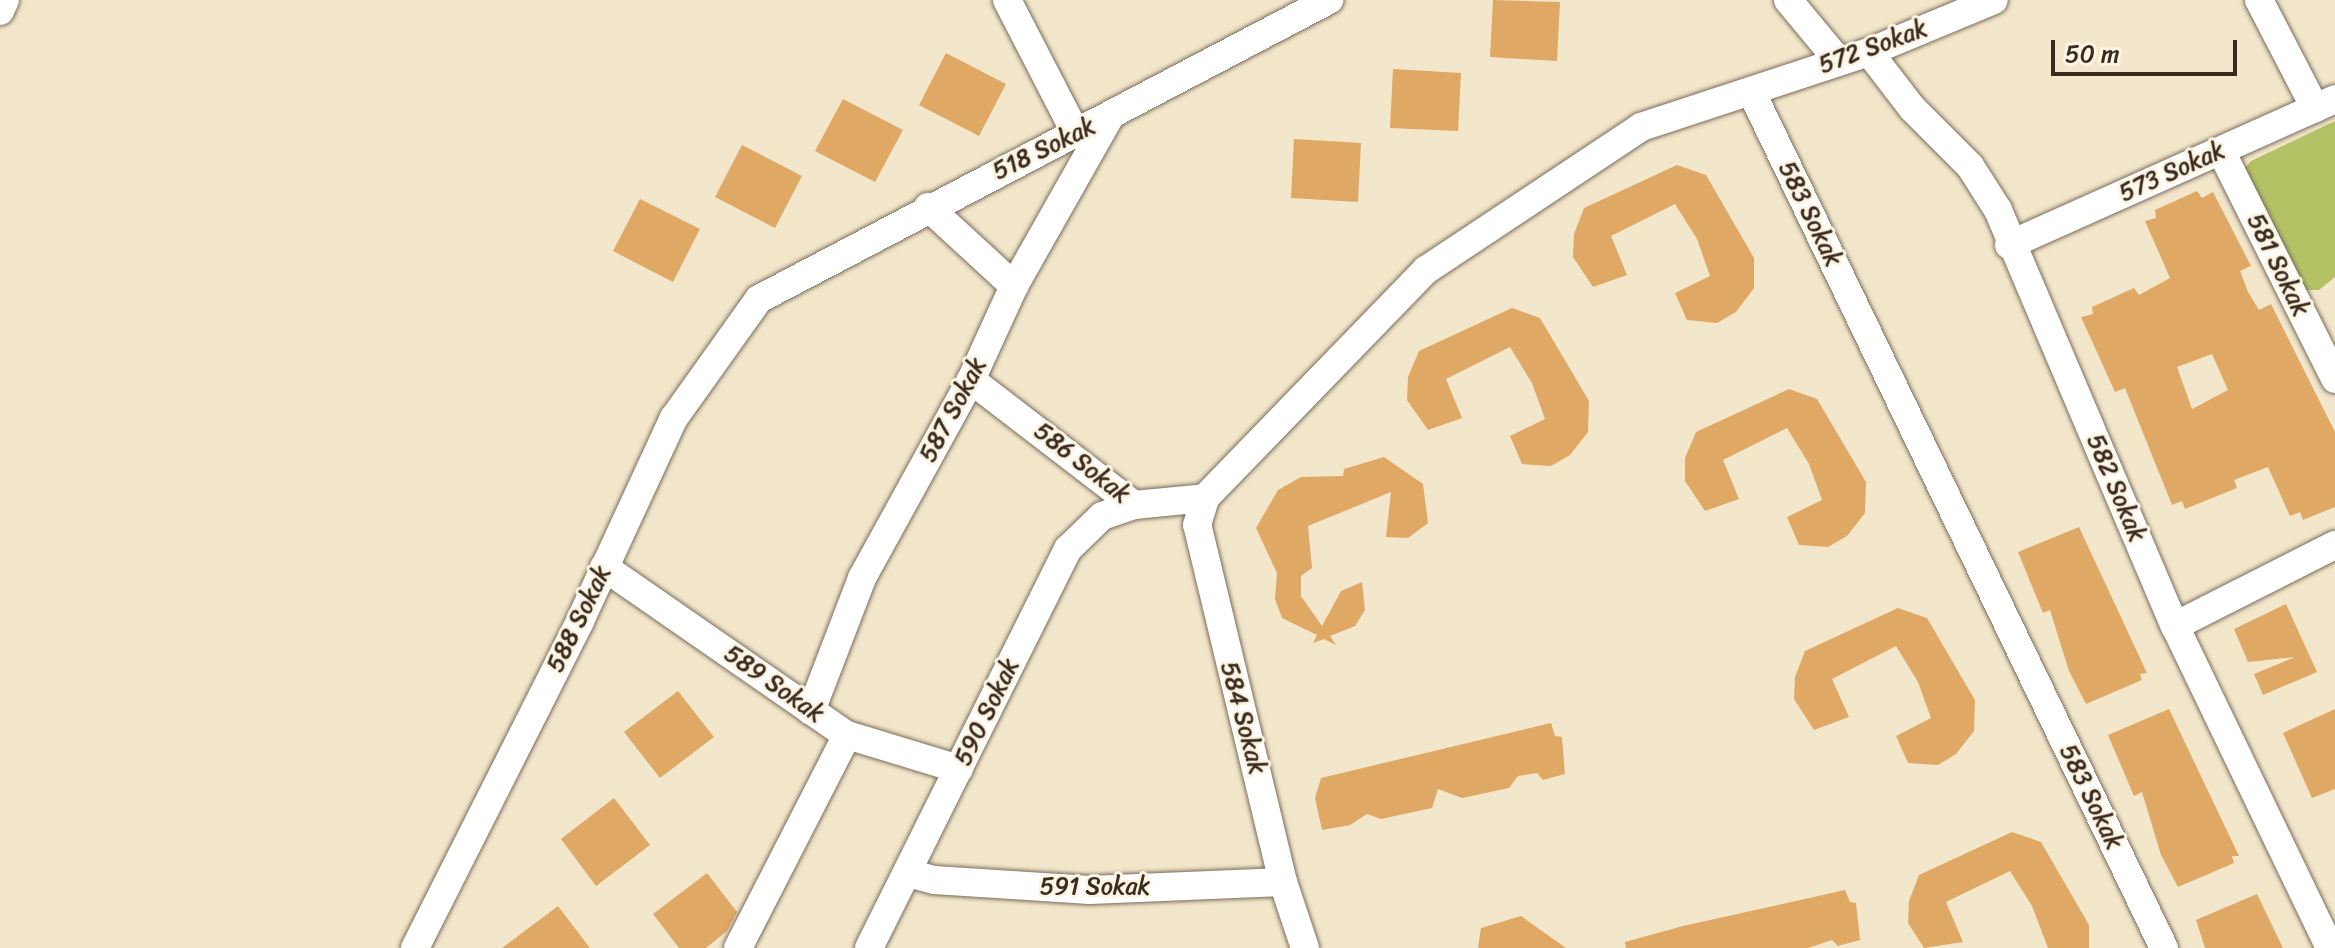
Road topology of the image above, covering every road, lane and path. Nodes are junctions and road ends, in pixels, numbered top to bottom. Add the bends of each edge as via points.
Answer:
1 (5, 0) edge
2 (1007, 0) edge
3 (1329, 0) edge
4 (1788, 0) edge
5 (1994, 0) edge
6 (2259, 0) edge
7 (0, 11) edge
8 (1869, 52) junction
9 (1837, 59) junction
10 (1751, 91) junction
11 (2325, 103) edge
12 (1110, 116) junction
13 (1075, 132) junction
14 (2221, 151) junction
15 (928, 207) junction
16 (2009, 245) junction
17 (1014, 286) junction
18 (759, 299) joint
19 (2335, 379) edge
20 (971, 380) junction
21 (1210, 494) junction
22 (1134, 505) junction
23 (2335, 545) edge
24 (604, 567) junction
25 (2175, 626) junction
26 (811, 711) junction
27 (847, 735) junction
28 (959, 769) junction
29 (908, 873) junction
30 (1283, 882) junction
31 (415, 948) edge
32 (738, 948) edge
33 (869, 948) edge
34 (1305, 948) edge
35 (2164, 948) edge
36 (2330, 948) edge

1 - 7 street
2 - 13 street
3 - 12 street, 518 Sokak
4 - 9 street
5 - 8 street, 572 Sokak
6 - 11 street
8 - 9 street, 572 Sokak
8 - 16 street, 582 Sokak via 1912,108 1970,166 1998,210
9 - 10 street, 572 Sokak
10 - 21 street via 1641,127 1426,270
10 - 35 street, 583 Sokak
11 - 14 street, 573 Sokak
12 - 13 street, 518 Sokak
12 - 17 street, 587 Sokak
13 - 15 street, 518 Sokak
14 - 16 street, 573 Sokak
14 - 19 street, 581 Sokak
15 - 17 street
15 - 18 street, 518 Sokak
16 - 25 street, 582 Sokak
17 - 20 street, 587 Sokak
18 - 24 street, 588 Sokak via 674,418
20 - 22 street, 586 Sokak
20 - 26 street, 587 Sokak via 862,578
21 - 22 street, 586 Sokak
21 - 30 street, 584 Sokak via 1197,525
22 - 28 street, 590 Sokak via 1102,516 1068,549
23 - 25 street
24 - 26 street, 589 Sokak
24 - 31 street, 588 Sokak
25 - 36 street, 582 Sokak
26 - 27 street, 589 Sokak
27 - 28 street, 589 Sokak
27 - 32 street
28 - 29 street, 590 Sokak
29 - 30 street, 591 Sokak via 934,880 1090,890
29 - 33 street, 590 Sokak
30 - 34 street, 584 Sokak

